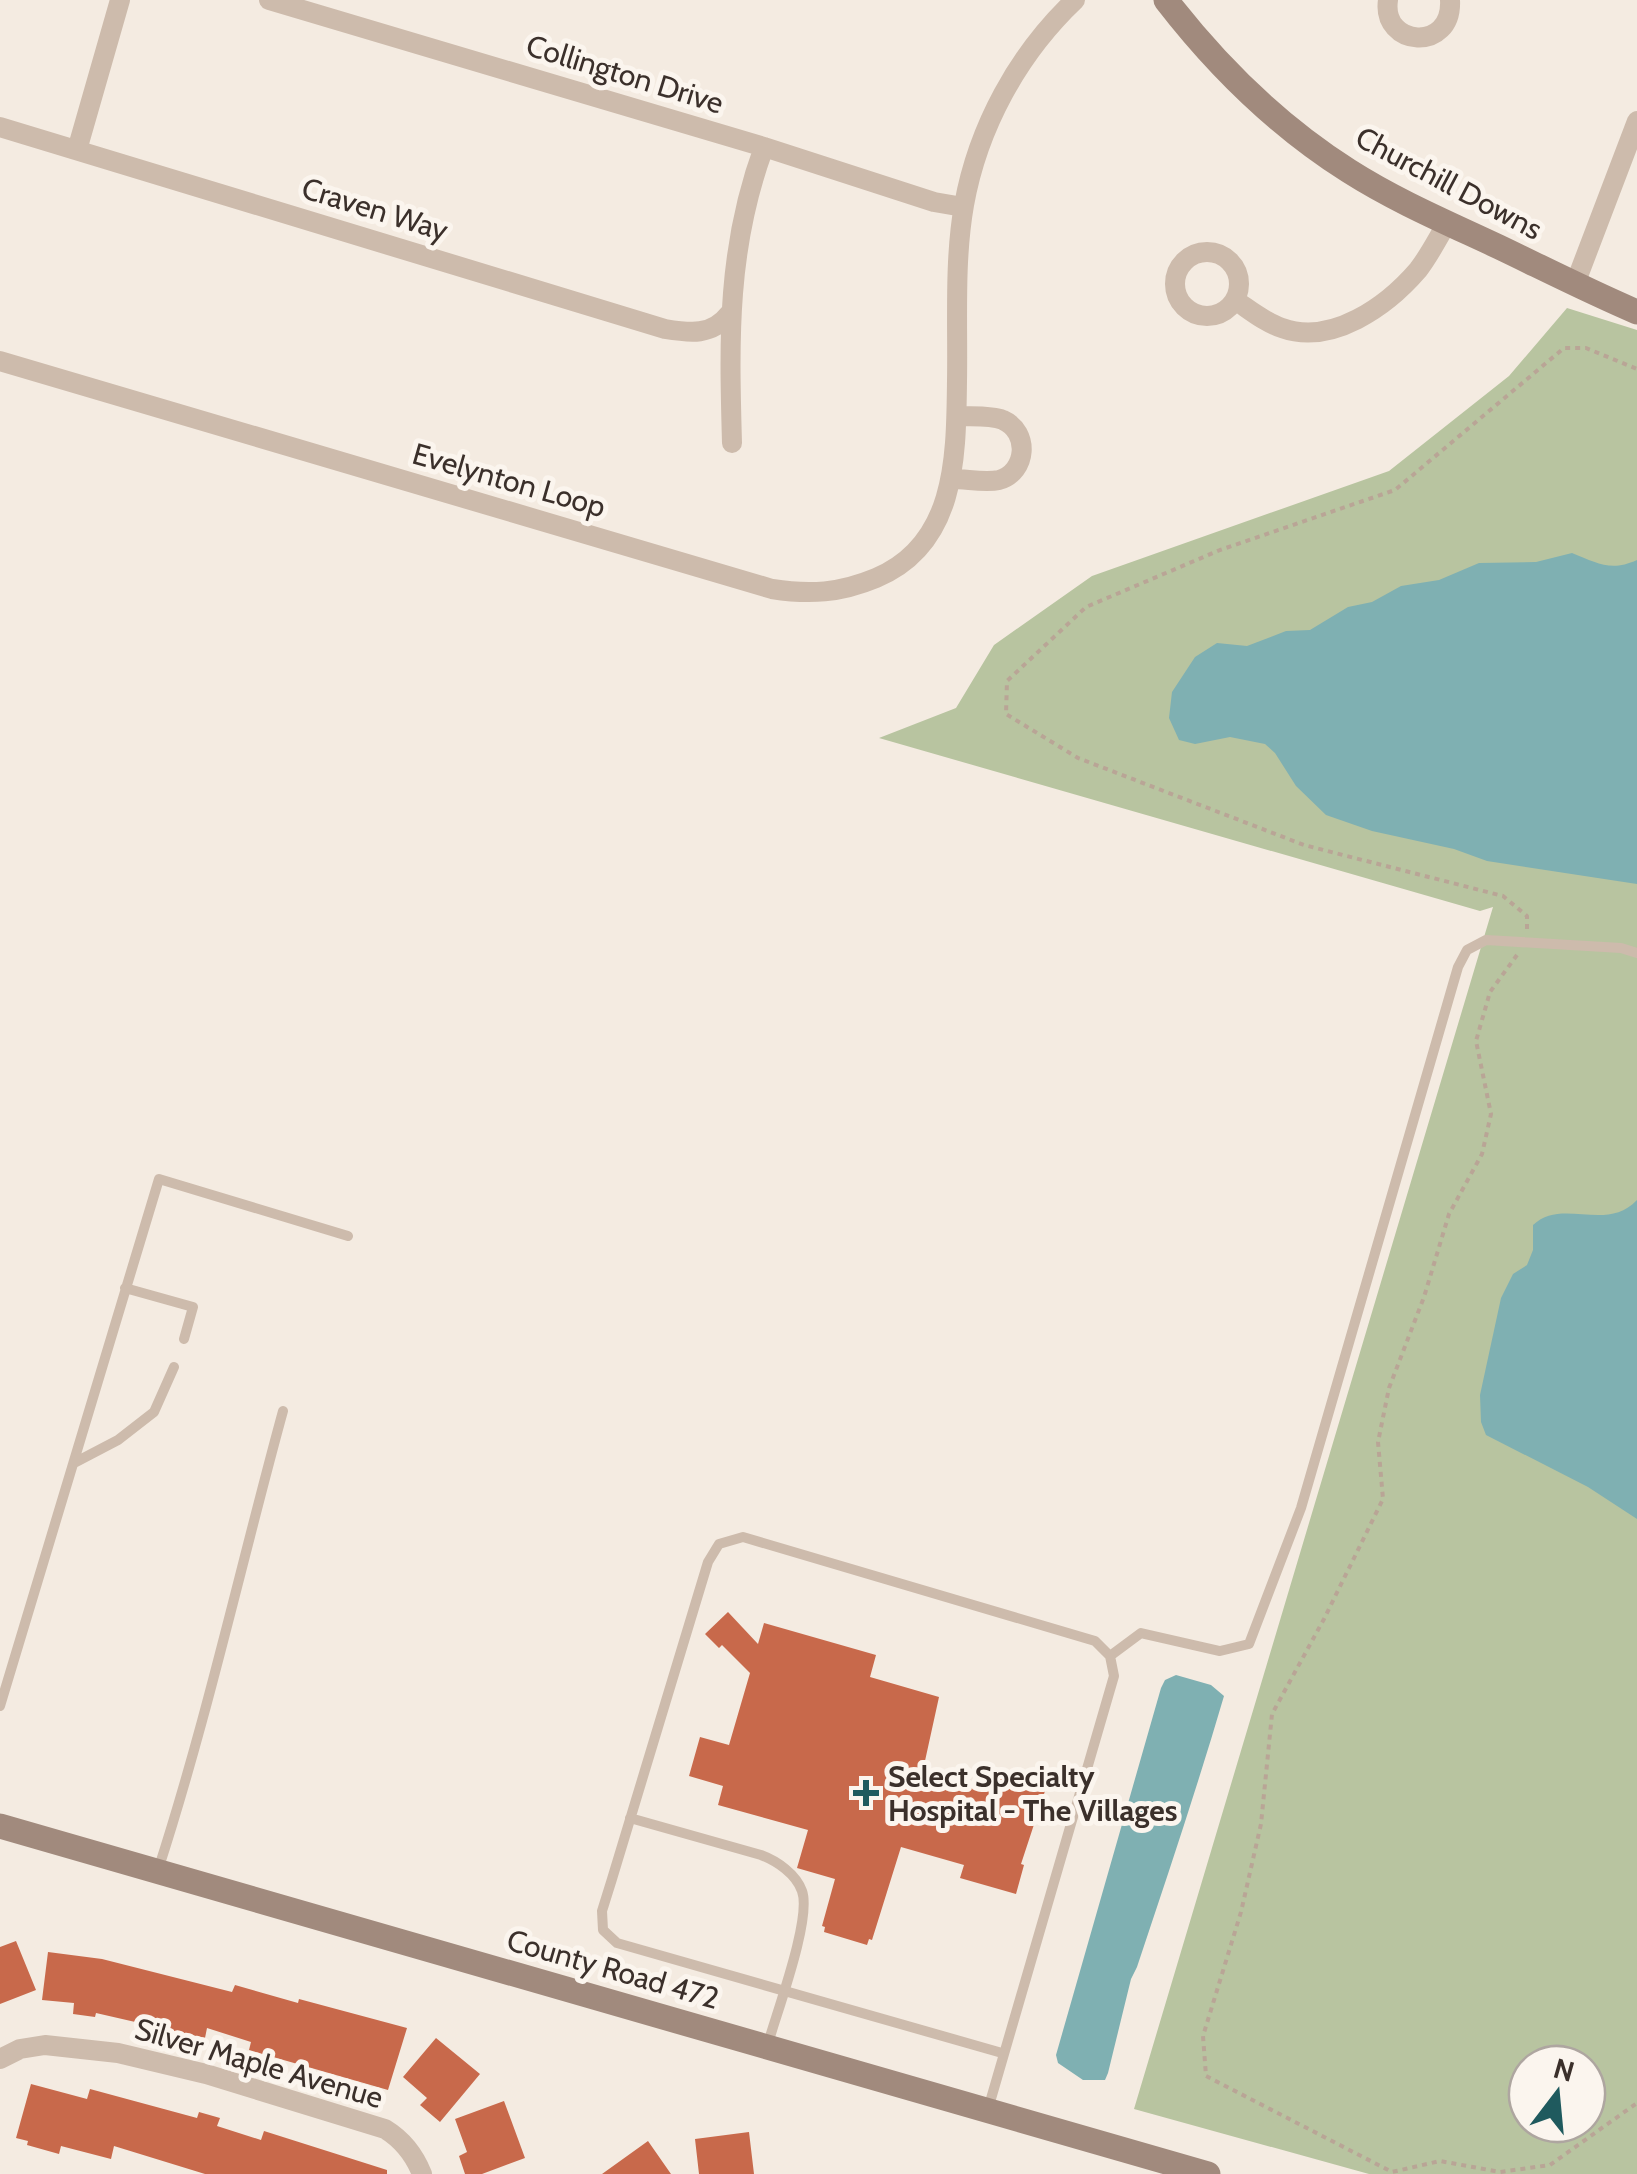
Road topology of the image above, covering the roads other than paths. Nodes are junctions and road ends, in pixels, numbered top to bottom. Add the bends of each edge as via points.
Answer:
1 (120, 0) edge
2 (269, 0) edge
3 (1075, 0) edge
4 (1166, 0) edge
5 (1388, 0) edge
6 (1450, 0) edge
7 (1637, 121) edge
8 (0, 127) edge
9 (764, 146) junction
10 (77, 150) junction
11 (964, 208) junction
12 (1447, 223) junction
13 (1575, 284) junction
14 (1234, 300) dead end
15 (1637, 312) edge
16 (729, 314) junction
17 (0, 361) edge
18 (957, 416) junction
19 (732, 443) dead end
20 (952, 478) junction
21 (1637, 953) edge
22 (348, 1236) dead end
23 (125, 1288) junction
24 (184, 1339) dead end
25 (174, 1367) dead end
26 (283, 1411) dead end
27 (74, 1463) junction
28 (1110, 1656) junction
29 (0, 1706) edge
30 (630, 1818) junction
31 (0, 1826) edge
32 (158, 1871) junction
33 (782, 1991) junction
34 (767, 2047) junction
35 (1002, 2053) junction
36 (0, 2059) edge
37 (988, 2110) junction
38 (422, 2174) edge
39 (1208, 2174) edge

1 - 10 street
2 - 9 street, Collington Drive
3 - 11 street, Evelynton Loop via 1006,88 977,155
4 - 12 street, Churchill Downs via 1214,59 1279,119 1349,171
5 - 6 street via 1391,22 1414,38 1441,30
7 - 13 street
8 - 10 street, Craven Way
9 - 11 street, Collington Drive
9 - 16 street via 742,215
10 - 16 street, Craven Way via 665,329 709,331
11 - 18 street, Evelynton Loop
12 - 13 street, Churchill Downs
12 - 14 street via 1420,268 1356,321 1305,332 1284,329
13 - 15 street, Churchill Downs
16 - 19 street
17 - 20 street, Evelynton Loop via 772,590 850,589 892,571 924,545
18 - 20 street, Evelynton Loop
18 - 20 street via 1001,419 1013,426 1023,452 1018,466 995,481
21 - 28 lane via 1486,940 1467,950 1301,1508 1249,1644 1220,1651 1142,1633
22 - 23 lane via 159,1178
23 - 24 lane via 193,1308
23 - 27 lane
25 - 27 lane via 154,1412
26 - 32 lane
27 - 29 lane
28 - 30 lane via 1095,1641 742,1537 719,1544
28 - 35 lane via 1114,1676
30 - 33 lane via 761,1854 793,1878 805,1916
30 - 33 lane via 602,1911 603,1930 618,1943
31 - 32 street, County Road 472
32 - 34 street, County Road 472
33 - 34 lane
33 - 35 lane
34 - 37 street, County Road 472
35 - 37 lane
36 - 38 street, Silver Maple Avenue via 44,2045 160,2060 385,2129 412,2152
37 - 39 street, County Road 472

